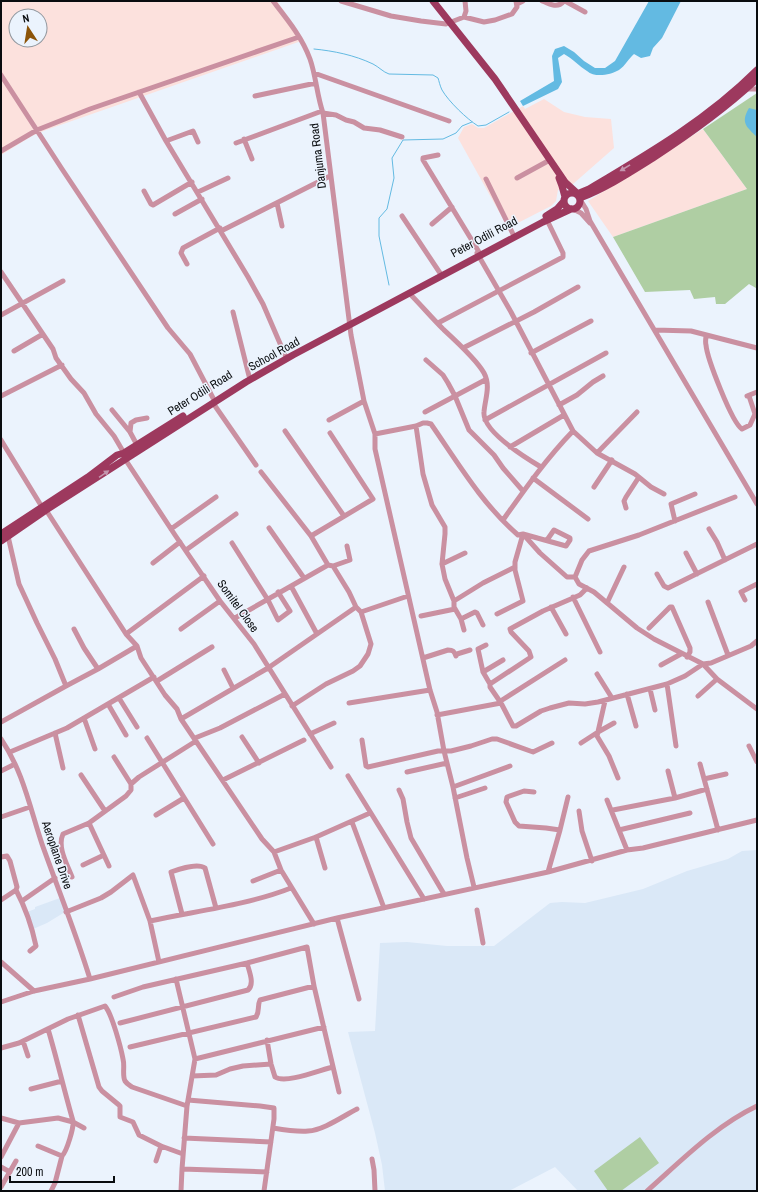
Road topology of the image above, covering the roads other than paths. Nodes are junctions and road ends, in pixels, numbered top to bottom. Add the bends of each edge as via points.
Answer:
1 (273, 1) edge
2 (341, 1) edge
3 (427, 1) edge
4 (433, 1) edge
5 (465, 1) edge
6 (523, 1) edge
7 (542, 1) edge
8 (565, 1) edge
9 (516, 2) edge
10 (585, 12) dead end
11 (464, 17) junction
12 (448, 23) junction
13 (299, 37) junction
14 (757, 70) edge
15 (314, 73) junction
16 (1, 75) edge
17 (757, 78) edge
18 (316, 83) junction
19 (746, 89) junction
20 (757, 90) edge
21 (139, 92) junction
22 (255, 96) dead end
23 (322, 112) junction
24 (449, 121) dead end
25 (37, 130) junction
26 (402, 137) dead end
27 (244, 139) junction
28 (166, 141) junction
29 (198, 142) dead end
30 (236, 143) dead end
31 (1, 151) edge
32 (438, 155) dead end
33 (252, 159) dead end
34 (548, 161) junction
35 (330, 176) junction
36 (228, 178) dead end
37 (517, 178) dead end
38 (486, 180) dead end
39 (192, 182) junction
40 (144, 191) dead end
41 (198, 192) junction
42 (579, 197) junction
43 (202, 199) junction
44 (564, 199) junction
45 (277, 203) junction
46 (452, 207) junction
47 (572, 209) junction
48 (175, 214) dead end
49 (402, 216) dead end
50 (547, 220) junction
51 (432, 224) dead end
52 (282, 226) dead end
53 (594, 226) junction
54 (220, 230) junction
55 (513, 234) junction
56 (479, 254) junction
57 (187, 264) dead end
58 (1, 272) edge
59 (440, 273) junction
60 (63, 281) dead end
61 (578, 287) dead end
62 (499, 291) junction
63 (409, 293) junction
64 (22, 304) junction
65 (233, 312) dead end
66 (1, 315) edge
67 (591, 321) dead end
68 (515, 322) junction
69 (350, 323) junction
70 (438, 323) junction
71 (655, 330) junction
72 (43, 334) junction
73 (706, 335) junction
74 (463, 348) junction
75 (757, 348) edge
76 (14, 351) dead end
77 (532, 353) junction
78 (606, 353) dead end
79 (285, 355) junction
80 (426, 360) dead end
81 (62, 365) junction
82 (249, 376) junction
83 (603, 376) dead end
84 (486, 380) junction
85 (548, 384) junction
86 (757, 392) edge
87 (1, 396) edge
88 (455, 396) junction
89 (213, 400) junction
90 (364, 400) junction
91 (559, 405) junction
92 (112, 410) dead end
93 (425, 412) dead end
94 (637, 412) dead end
95 (564, 415) junction
96 (147, 418) dead end
97 (329, 420) dead end
98 (485, 420) junction
99 (416, 426) junction
100 (285, 431) dead end
101 (573, 431) junction
102 (130, 432) junction
103 (330, 433) dead end
104 (375, 434) junction
105 (1, 440) edge
106 (137, 445) junction
107 (510, 447) junction
108 (597, 453) junction
109 (125, 456) junction
110 (612, 460) junction
111 (256, 465) dead end
112 (541, 467) junction
113 (260, 472) dead end
114 (639, 477) junction
115 (532, 478) junction
116 (594, 487) dead end
117 (523, 491) junction
118 (664, 494) dead end
119 (695, 494) dead end
120 (216, 497) dead end
121 (735, 497) dead end
122 (757, 504) edge
123 (626, 508) dead end
124 (44, 509) junction
125 (236, 514) dead end
126 (344, 516) junction
127 (588, 519) dead end
128 (503, 520) junction
129 (676, 521) junction
130 (269, 528) dead end
131 (171, 529) junction
132 (709, 529) dead end
133 (523, 534) junction
134 (4, 535) edge
135 (311, 536) junction
136 (546, 540) dead end
137 (1, 541) edge
138 (180, 542) junction
139 (232, 544) dead end
140 (757, 544) edge
141 (347, 546) dead end
142 (186, 550) junction
143 (465, 553) dead end
144 (686, 553) dead end
145 (725, 560) junction
146 (153, 563) dead end
147 (442, 564) junction
148 (331, 565) junction
149 (515, 567) junction
150 (624, 567) dead end
151 (657, 574) dead end
152 (697, 574) junction
153 (204, 576) junction
154 (575, 577) junction
155 (304, 578) junction
156 (757, 584) edge
157 (291, 586) junction
158 (587, 588) junction
159 (278, 592) junction
160 (408, 596) junction
161 (573, 597) junction
162 (220, 600) junction
163 (268, 600) junction
164 (745, 600) dead end
165 (454, 601) junction
166 (708, 602) dead end
167 (607, 603) junction
168 (356, 607) junction
169 (551, 607) junction
170 (455, 609) junction
171 (361, 612) junction
172 (497, 614) dead end
173 (421, 616) dead end
174 (235, 618) junction
175 (462, 619) junction
176 (483, 625) dead end
177 (181, 628) dead end
178 (649, 628) dead end
179 (74, 629) dead end
180 (464, 630) dead end
181 (126, 634) junction
182 (317, 634) junction
183 (566, 634) dead end
184 (757, 641) edge
185 (486, 645) dead end
186 (137, 646) junction
187 (212, 647) dead end
188 (470, 650) dead end
189 (600, 652) dead end
190 (681, 654) junction
191 (728, 656) junction
192 (687, 657) junction
193 (422, 658) junction
194 (503, 660) dead end
195 (565, 660) dead end
196 (703, 664) junction
197 (661, 665) dead end
198 (268, 668) junction
199 (98, 669) junction
200 (224, 670) dead end
201 (483, 672) junction
202 (597, 674) dead end
203 (156, 679) junction
204 (717, 679) junction
205 (490, 684) junction
206 (668, 684) junction
207 (66, 686) junction
208 (233, 688) junction
209 (650, 688) junction
210 (430, 690) junction
211 (285, 694) junction
212 (627, 694) junction
213 (698, 696) dead end
214 (119, 698) junction
215 (612, 698) junction
216 (605, 701) junction
217 (349, 703) dead end
218 (500, 703) junction
219 (108, 704) junction
220 (292, 706) junction
221 (757, 709) edge
222 (655, 710) dead end
223 (437, 715) junction
224 (84, 718) junction
225 (181, 719) junction
226 (1, 722) edge
227 (334, 722) dead end
228 (614, 723) dead end
229 (636, 726) dead end
230 (137, 727) dead end
231 (598, 732) junction
232 (55, 733) junction
233 (310, 734) junction
234 (126, 735) dead end
235 (242, 737) dead end
236 (147, 738) dead end
237 (1, 739) edge
238 (195, 740) junction
239 (304, 740) dead end
240 (362, 740) dead end
241 (552, 743) dead end
242 (581, 743) dead end
243 (676, 746) dead end
244 (749, 746) dead end
245 (95, 750) dead end
246 (444, 751) junction
247 (10, 752) junction
248 (114, 757) dead end
249 (162, 762) junction
250 (757, 762) edge
251 (259, 763) junction
252 (447, 763) junction
253 (16, 764) junction
254 (700, 764) dead end
255 (510, 766) dead end
256 (331, 767) dead end
257 (63, 768) dead end
258 (1, 771) edge
259 (668, 771) dead end
260 (407, 772) dead end
261 (726, 774) dead end
262 (81, 775) dead end
263 (348, 776) dead end
264 (618, 778) dead end
265 (704, 779) junction
266 (223, 780) junction
267 (131, 784) junction
268 (453, 787) junction
269 (485, 788) dead end
270 (707, 789) junction
271 (399, 790) dead end
272 (534, 792) dead end
273 (568, 797) dead end
274 (184, 798) junction
275 (455, 798) junction
276 (675, 798) junction
277 (607, 800) dead end
278 (30, 807) junction
279 (613, 810) junction
280 (105, 811) junction
281 (579, 811) dead end
282 (370, 813) junction
283 (690, 813) dead end
284 (156, 815) dead end
285 (1, 817) edge
286 (757, 820) edge
287 (352, 822) junction
288 (88, 824) junction
289 (560, 830) junction
290 (619, 830) junction
291 (718, 830) junction
292 (316, 837) junction
293 (213, 844) dead end
294 (628, 850) junction
295 (274, 852) junction
296 (104, 855) junction
297 (1, 857) edge
298 (592, 861) junction
299 (83, 865) dead end
300 (109, 866) dead end
301 (325, 868) dead end
302 (281, 870) junction
303 (548, 872) junction
304 (72, 877) dead end
305 (55, 878) junction
306 (253, 881) dead end
307 (291, 888) junction
308 (474, 888) junction
309 (16, 890) junction
310 (444, 894) junction
311 (424, 899) junction
312 (1, 900) edge
313 (22, 900) junction
314 (216, 908) junction
315 (384, 908) junction
316 (476, 910) dead end
317 (66, 912) junction
318 (182, 914) junction
319 (337, 918) junction
320 (150, 921) junction
321 (314, 924) junction
322 (483, 943) dead end
323 (30, 951) dead end
324 (1, 962) edge
325 (159, 962) junction
326 (247, 964) junction
327 (90, 979) junction
328 (176, 979) junction
329 (314, 986) junction
330 (34, 991) junction
331 (114, 997) dead end
332 (358, 999) dead end
333 (1, 1002) edge
334 (182, 1006) junction
335 (78, 1015) junction
336 (120, 1023) dead end
337 (324, 1027) junction
338 (48, 1029) junction
339 (189, 1033) junction
340 (267, 1040) junction
341 (23, 1042) junction
342 (130, 1047) dead end
343 (1, 1048) edge
344 (28, 1056) dead end
345 (195, 1059) junction
346 (271, 1064) junction
347 (333, 1067) junction
348 (192, 1076) junction
349 (62, 1081) junction
350 (31, 1089) dead end
351 (339, 1092) dead end
352 (187, 1103) junction
353 (757, 1106) edge
354 (358, 1109) dead end
355 (1, 1118) edge
356 (73, 1122) junction
357 (19, 1123) junction
358 (84, 1128) dead end
359 (273, 1128) junction
360 (184, 1138) junction
361 (271, 1142) junction
362 (38, 1146) dead end
363 (162, 1146) junction
364 (183, 1154) junction
365 (62, 1156) junction
366 (1, 1157) edge
367 (372, 1159) dead end
368 (16, 1161) dead end
369 (156, 1161) dead end
370 (1, 1167) edge
371 (182, 1169) junction
372 (10, 1172) junction
373 (267, 1172) junction
374 (1, 1187) edge
375 (51, 1191) edge
376 (181, 1191) edge
377 (264, 1191) edge
378 (375, 1191) edge
379 (647, 1191) edge

1 - 13 street, Danjuma Road
2 - 12 street via 391,16
3 - 12 main road
4 - 12 main road
5 - 11 street
6 - 9 street
7 - 8 street via 558,6
8 - 10 street
9 - 11 street via 517,7 512,14 495,20 484,22
11 - 12 street
12 - 34 main road
12 - 42 main road via 491,74 565,182
13 - 15 street, Danjuma Road
13 - 21 street
14 -> 42 main road via 693,124
15 - 18 street, Danjuma Road
15 - 24 street
16 - 25 street
17 - 19 main road
18 - 22 street
18 - 23 street, Danjuma Road
19 - 20 street
19 - 42 main road via 668,149 602,189
21 - 25 street
21 - 28 street
23 - 26 street via 336,115 364,128
23 - 27 street
23 - 35 street, Danjuma Road
25 - 31 street
25 - 89 street via 168,328 190,354
27 - 30 street
27 - 33 street
28 - 29 street via 193,130
28 - 39 street
32 - 46 street via 423,160
34 - 37 street
34 - 44 main road via 561,183
35 - 45 street
35 - 69 street, Danjuma Road
36 - 41 street
38 - 55 street
39 - 40 street via 153,205
39 - 41 street
41 - 43 street
42 - 44 main road via 569,193
42 - 47 main road via 578,206
42 - 53 street
43 - 48 street
43 - 54 street
44 - 47 main road via 566,206
44 - 55 main road, Peter Odili Road via 553,212
45 - 52 street
45 - 54 street
46 - 51 street
46 - 56 street
47 - 50 main road, School Road
47 - 53 street via 581,213
49 - 59 street
50 - 56 main road, School Road
50 - 62 street via 563,257
53 - 71 street
54 - 57 street via 183,248 181,253
54 - 79 street via 263,304
55 - 56 main road, Peter Odili Road
56 - 59 main road, Peter Odili Road
56 - 62 street
56 - 63 main road, School Road
58 - 64 street, Somitel Close
59 - 69 main road, Peter Odili Road
60 - 64 street
61 - 68 street
62 - 68 street
62 - 70 street
63 - 69 main road, School Road
63 - 70 street
64 - 66 street
64 - 72 street, Somitel Close
65 - 82 street
67 - 77 street
68 - 74 street
68 - 77 street
69 - 79 main road, Peter Odili Road
69 - 89 main road, School Road
69 - 90 street, Danjuma Road
70 - 74 street
71 - 73 street via 691,331
71 - 122 street
72 - 76 street
72 - 81 street, Somitel Close
73 - 75 street
73 - 86 street via 707,349 725,401 742,429 750,425 755,414 747,396
74 - 84 street via 481,369
77 - 85 street
78 - 85 street
79 - 82 main road, Peter Odili Road
80 - 88 street via 443,375
81 - 87 street
81 - 109 street, Somitel Close via 114,436
82 - 89 main road, Peter Odili Road
83 - 91 street
84 - 88 street
84 - 98 street via 488,393
85 - 91 street
85 - 98 street
88 - 93 street
88 - 117 street via 470,430
89 - 106 main road, Peter Odili Road
89 - 109 main road, School Road
89 - 111 street
90 - 97 street
90 - 104 street, Danjuma Road
91 - 95 street
92 - 102 street
94 - 108 street
95 - 101 street
95 - 107 street
96 - 102 street via 131,423
98 - 107 street
99 - 104 street
99 - 128 street via 427,422 431,424 474,487
99 - 147 street via 424,480 432,505 445,527
100 - 126 street
101 - 108 street
101 - 112 street
102 - 106 street
103 - 126 street via 373,499
104 - 160 street, Danjuma Road via 375,449
105 - 124 street
106 - 109 main road, Peter Odili Road
107 - 112 street
108 - 110 street
109 - 124 main road, School Road via 103,474
109 - 131 street, Somitel Close
110 - 114 street
110 - 116 street
112 - 115 street
113 - 135 street
114 - 118 street
114 - 123 street via 624,501
115 - 117 street
115 - 127 street
117 - 128 street
119 - 129 street via 671,504
120 - 131 street
121 - 129 street
124 - 134 main road, School Road
124 - 181 street
125 - 142 street
126 - 135 street
128 - 133 street via 518,535
129 - 154 street via 589,551
130 - 155 street
131 - 138 street, Somitel Close
132 - 145 street
133 - 136 street
133 - 149 street
133 - 154 street via 540,554 567,577
134 - 137 main road, School Road
134 - 207 street via 19,584
135 - 148 street
138 - 142 street, Somitel Close
138 - 146 street
139 - 163 street
140 - 145 street
141 - 148 street via 350,560
142 - 153 street, Somitel Close
143 - 147 street
144 - 152 street
145 - 152 street
147 - 165 street
148 - 155 street
148 - 168 street
149 - 165 street
149 - 172 street via 523,601
150 - 167 street
151 - 152 street via 668,588
153 - 162 street, Somitel Close
153 - 181 street
154 - 158 street via 579,584
155 - 157 street
156 - 164 street via 741,592
157 - 159 street
157 - 182 street
158 - 161 street via 580,595
158 - 167 street
159 - 163 street
159 - 163 street via 290,611 278,620
160 - 171 street
160 - 193 street, Danjuma Road
161 - 169 street
161 - 189 street
162 - 174 street, Somitel Close
162 - 177 street
163 - 174 street
165 - 170 street
166 - 191 street
167 - 190 street via 649,636
168 - 171 street
168 - 182 street
169 - 183 street
169 - 205 street via 510,629 531,657
170 - 173 street
170 - 175 street
171 - 220 street via 371,644 360,666
174 - 198 street, Somitel Close
175 - 176 street via 475,612
175 - 180 street
178 - 192 street via 672,607 690,648
179 - 199 street
181 - 186 street
182 - 198 street
184 - 191 street
185 - 201 street via 478,649
186 - 199 street
186 - 203 street via 141,658
187 - 203 street
188 - 193 street via 456,656 455,652 448,650
190 - 192 street
190 - 197 street
191 - 196 street
192 - 196 street
193 - 210 street, Danjuma Road
194 - 201 street
195 - 218 street
196 - 204 street
196 - 206 street
198 - 208 street
198 - 211 street, Somitel Close
199 - 207 street
200 - 208 street
201 - 205 street
202 - 215 street
203 - 214 street
203 - 225 street
204 - 213 street
204 - 221 street
205 - 218 street
206 - 209 street
206 - 243 street
207 - 226 street
208 - 225 street
209 - 212 street
209 - 222 street
210 - 217 street
210 - 223 street, Danjuma Road
211 - 220 street, Somitel Close
211 - 238 street
212 - 215 street
212 - 229 street
214 - 219 street
214 - 230 street
215 - 216 street
216 - 218 street via 569,703 550,708 516,726 513,726
216 - 231 street
218 - 223 street
219 - 224 street
219 - 234 street
220 - 233 street, Somitel Close
223 - 246 street, Danjuma Road
224 - 232 street
224 - 245 street
225 - 238 street
227 - 233 street
228 - 231 street
231 - 242 street
231 - 264 street via 597,736
232 - 247 street
232 - 257 street
233 - 256 street, Somitel Close
235 - 251 street
236 - 249 street
237 - 247 street, Aeroplane Drive
238 - 249 street
238 - 266 street
239 - 251 street
240 - 246 street via 368,767
241 - 246 street via 533,752 492,739
244 - 250 street
246 - 252 street, Danjuma Road
247 - 253 street, Aeroplane Drive
248 - 267 street
249 - 267 street
249 - 274 street
251 - 266 street
252 - 260 street
252 - 268 street, Danjuma Road
253 - 258 street
253 - 278 street, Aeroplane Drive
254 - 265 street
255 - 268 street
259 - 276 street
261 - 265 street
262 - 280 street
263 - 282 street
265 - 270 street
266 - 295 street via 262,839
267 - 280 street via 131,790 126,796
268 - 275 street, Danjuma Road
269 - 275 street
270 - 276 street
270 - 291 street
271 - 310 street via 411,838
272 - 289 street via 524,791 507,797 506,802 515,822 519,826
273 - 289 street
274 - 284 street
274 - 293 street
275 - 308 street, Danjuma Road
276 - 279 street
277 - 279 street
278 - 285 street
278 - 305 street, Aeroplane Drive
279 - 290 street
280 - 288 street
281 - 298 street via 582,832
282 - 287 street
282 - 311 street
283 - 290 street
286 - 291 street
287 - 292 street
287 - 315 street
288 - 296 street
288 - 304 street via 63,834 61,838
289 - 303 street
290 - 294 street
291 - 294 street
292 - 295 street
292 - 301 street
294 - 298 street
295 - 302 street
296 - 299 street
296 - 300 street
297 - 309 street via 7,856 10,861
298 - 303 street
302 - 306 street
302 - 307 street
303 - 308 street
305 - 313 street
305 - 317 street, Aeroplane Drive
307 - 314 street
307 - 321 street
308 - 310 street
309 - 312 street
309 - 313 street
310 - 311 street
311 - 315 street
313 - 323 street via 36,946
314 - 318 street
314 - 318 street via 205,868 184,868 171,872
315 - 319 street
316 - 322 street
317 - 320 street via 101,898 133,875
317 - 327 street, Aeroplane Drive
318 - 320 street
319 - 321 street
319 - 332 street
320 - 325 street
321 - 325 street
324 - 330 street
325 - 327 street
326 - 328 street
326 - 329 street via 307,948
326 - 334 street via 251,982 248,990
327 - 330 street
328 - 331 street
328 - 334 street
329 - 337 street
329 - 339 street via 260,1000 259,1013 256,1017
330 - 333 street
334 - 336 street
334 - 339 street
335 - 338 street
335 - 352 street via 105,1006 124,1060 124,1080 127,1084
335 - 363 street via 99,1087 120,1106 120,1117 133,1122 139,1135
337 - 340 street
337 - 347 street
338 - 341 street
338 - 349 street
339 - 342 street
339 - 345 street
340 - 345 street
340 - 346 street
341 - 343 street
341 - 344 street
345 - 348 street
346 - 347 street via 276,1077 280,1080
346 - 348 street via 243,1066 216,1075
347 - 351 street
348 - 352 street
349 - 350 street
349 - 356 street
352 - 359 street via 274,1108
352 - 360 street
353 - 379 street via 740,1114 692,1150
354 - 359 street via 321,1128 309,1131
355 - 357 street
356 - 357 street via 58,1118
356 - 358 street
356 - 365 street
357 - 366 street
359 - 361 street
360 - 361 street
360 - 364 street
361 - 373 street
362 - 365 street
363 - 364 street
363 - 369 street
364 - 371 street
365 - 375 street
367 - 378 street
368 - 372 street
370 - 372 street
371 - 373 street
371 - 376 street
372 - 374 street
373 - 377 street

